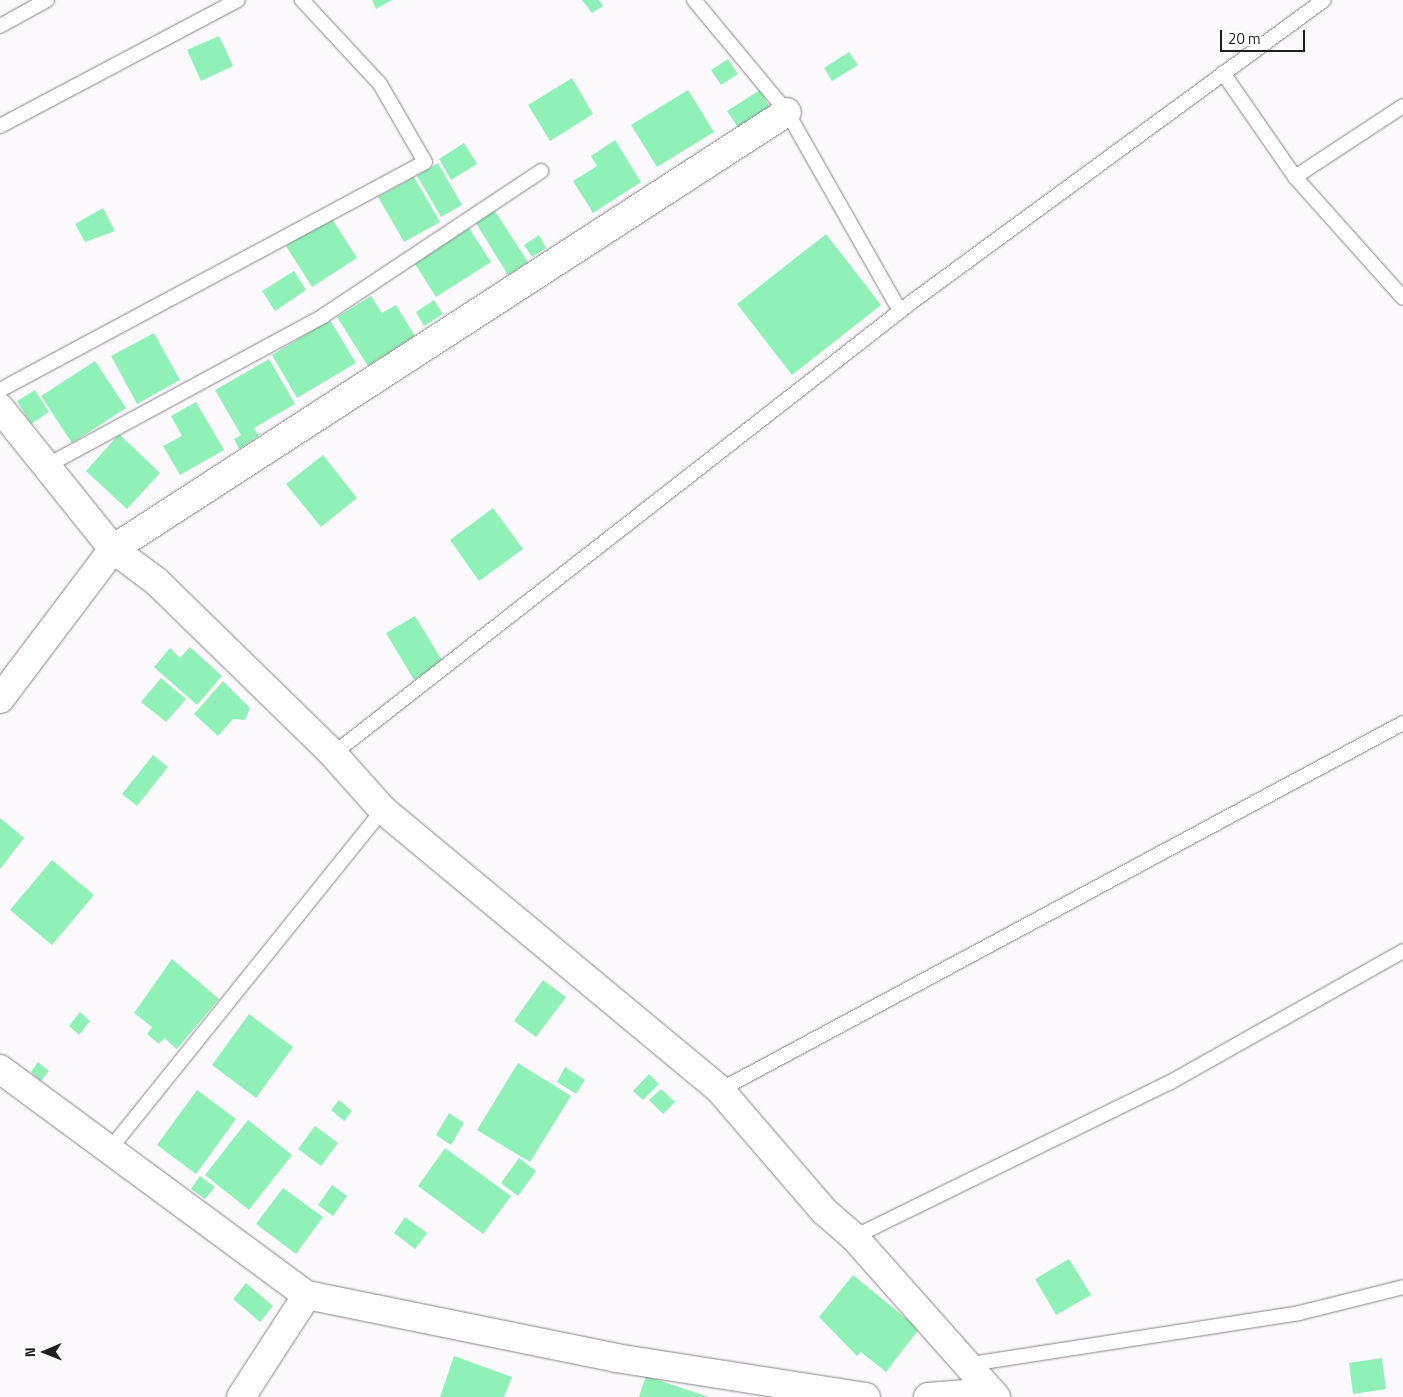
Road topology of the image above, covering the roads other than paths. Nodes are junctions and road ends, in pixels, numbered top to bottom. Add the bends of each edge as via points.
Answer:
1 (47, 0) edge
2 (238, 0) edge
3 (302, 0) edge
4 (694, 0) edge
5 (1324, 0) edge
6 (0, 26) edge
7 (1223, 73) junction
8 (1403, 106) edge
9 (787, 112) junction
10 (0, 126) edge
11 (541, 171) dead end
12 (1295, 177) junction
13 (1403, 298) edge
14 (900, 311) junction
15 (0, 390) edge
16 (0, 408) edge
17 (48, 465) junction
18 (113, 549) junction
19 (0, 699) edge
20 (1403, 723) edge
21 (333, 754) junction
22 (383, 810) junction
23 (1403, 951) edge
24 (0, 1069) edge
25 (720, 1090) junction
26 (110, 1149) junction
27 (854, 1237) junction
28 (1403, 1287) edge
29 (307, 1294) junction
30 (964, 1365) junction
31 (994, 1395) edge
32 (241, 1397) edge
33 (866, 1397) edge
34 (928, 1397) edge

1 - 6 lane
2 - 10 lane
3 - 15 lane via 380,84 425,162
4 - 9 lane
5 - 7 lane
7 - 12 lane
7 - 14 lane
8 - 12 lane
9 - 14 lane
9 - 18 street
11 - 17 lane via 323,316
12 - 13 lane
14 - 21 lane
16 - 17 street
17 - 18 street
18 - 19 street
18 - 21 street via 156,581
20 - 25 lane
21 - 22 street
22 - 25 street
22 - 26 lane
23 - 27 lane via 1169,1083
24 - 26 street
25 - 27 street via 824,1212
26 - 29 street
27 - 30 street
28 - 30 lane via 1299,1313
29 - 32 street
29 - 33 street via 616,1358
30 - 31 street
31 - 34 street

